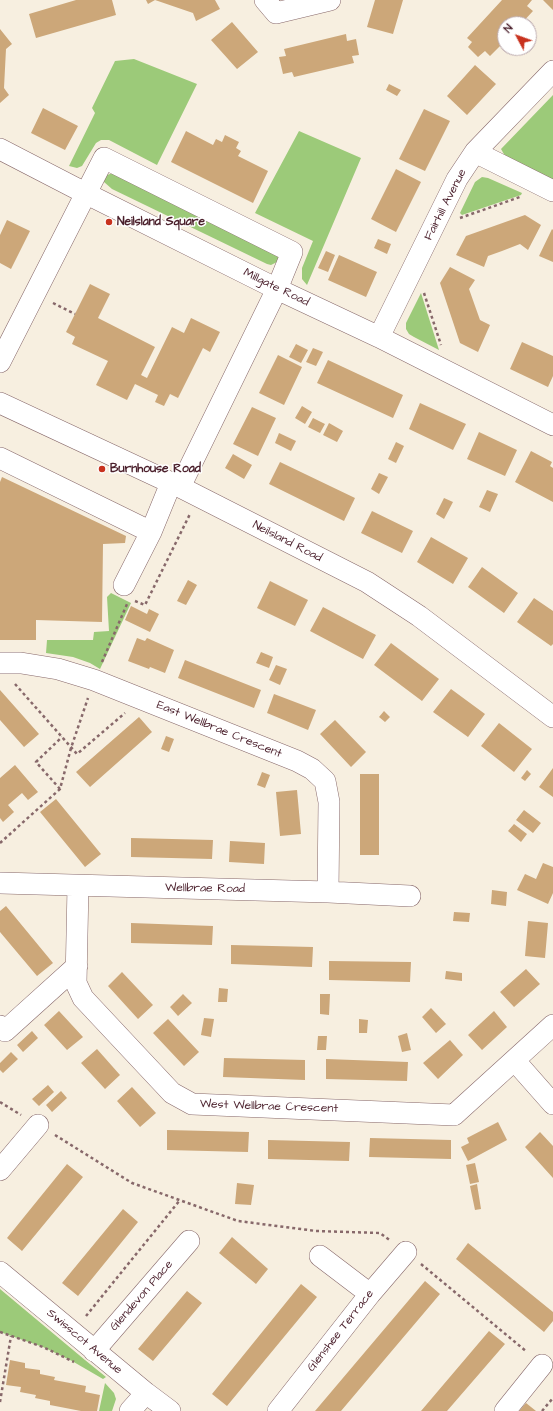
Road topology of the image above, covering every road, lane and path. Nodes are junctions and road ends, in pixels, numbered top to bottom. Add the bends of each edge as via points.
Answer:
1 (265, 0) edge
2 (330, 0) edge
3 (553, 72) edge
4 (0, 150) edge
5 (475, 152) junction
6 (550, 190) edge
7 (85, 194) junction
8 (433, 227) junction
9 (415, 264) junction
10 (277, 289) junction
11 (379, 338) junction
12 (0, 362) edge
13 (450, 373) junction
14 (0, 403) edge
15 (553, 426) edge
16 (0, 458) edge
17 (176, 485) junction
18 (151, 532) junction
19 (124, 585) dead end
20 (5, 671) edge
21 (142, 699) junction
22 (553, 717) edge
23 (62, 737) junction
24 (60, 789) dead end
25 (0, 883) edge
26 (78, 886) junction
27 (328, 892) junction
28 (410, 896) dead end
29 (77, 966) junction
30 (553, 1025) edge
31 (0, 1026) edge
32 (514, 1061) junction
33 (0, 1102) edge
34 (553, 1104) edge
35 (38, 1125) junction
36 (0, 1170) edge
37 (180, 1200) junction
38 (189, 1241) dead end
39 (406, 1252) junction
40 (320, 1256) dead end
41 (0, 1272) edge
42 (370, 1294) junction
43 (0, 1332) edge
44 (73, 1332) junction
45 (11, 1336) junction
46 (94, 1351) junction
47 (78, 1365) dead end
48 (542, 1366) joint
49 (146, 1394) junction
50 (553, 1398) edge
51 (0, 1402) edge
52 (130, 1411) edge
53 (170, 1411) edge
54 (278, 1411) edge
55 (505, 1411) edge
56 (542, 1411) edge

1 - 2 street via 276,13
3 - 5 street, Fairhill Avenue
4 - 7 street, Millgate Road
5 - 6 street
5 - 8 street, Fairhill Avenue via 457,179
6 - 8 path
7 - 10 street, Millgate Road
7 - 10 street via 104,158 292,252
7 - 12 street
8 - 9 street, Fairhill Avenue
9 - 11 street, Fairhill Avenue
9 - 13 path
10 - 11 street, Millgate Road
10 - 17 street
11 - 13 street, Millgate Road
13 - 15 street, Millgate Road
14 - 17 street, Neilsland Road
16 - 18 street
17 - 18 street
17 - 22 street, Neilsland Road via 367,582 419,616
18 - 19 street
20 - 21 street, East Wellbrae Crescent via 21,663 58,669
20 - 23 path
21 - 23 path via 77,754
21 - 27 street, East Wellbrae Crescent via 297,761 312,769 325,781 329,802
23 - 24 path via 36,762
25 - 26 street, Wellbrae Road
26 - 27 street, Wellbrae Road
26 - 29 street, West Wellbrae Crescent
27 - 28 street, Wellbrae Road
29 - 31 street via 5,1031
29 - 32 street, West Wellbrae Crescent via 76,983 82,998 172,1093 192,1104 454,1115
30 - 32 street, West Wellbrae Crescent
32 - 34 street
33 - 35 path
35 - 36 street
35 - 37 path via 132,1183
37 - 39 path via 238,1221 316,1231 380,1233
37 - 44 path
38 - 46 street, Glendevon Place
39 - 42 street, Glenshee Terrace
39 - 48 path
40 - 42 street
41 - 44 street, Swisscot Avenue
42 - 54 street, Glenshee Terrace
43 - 45 path
44 - 46 street, Swisscot Avenue
45 - 47 path
45 - 51 path
46 - 49 street, Swisscot Avenue
48 - 55 street
49 - 52 street
49 - 53 street, Swisscot Avenue
50 - 56 path

